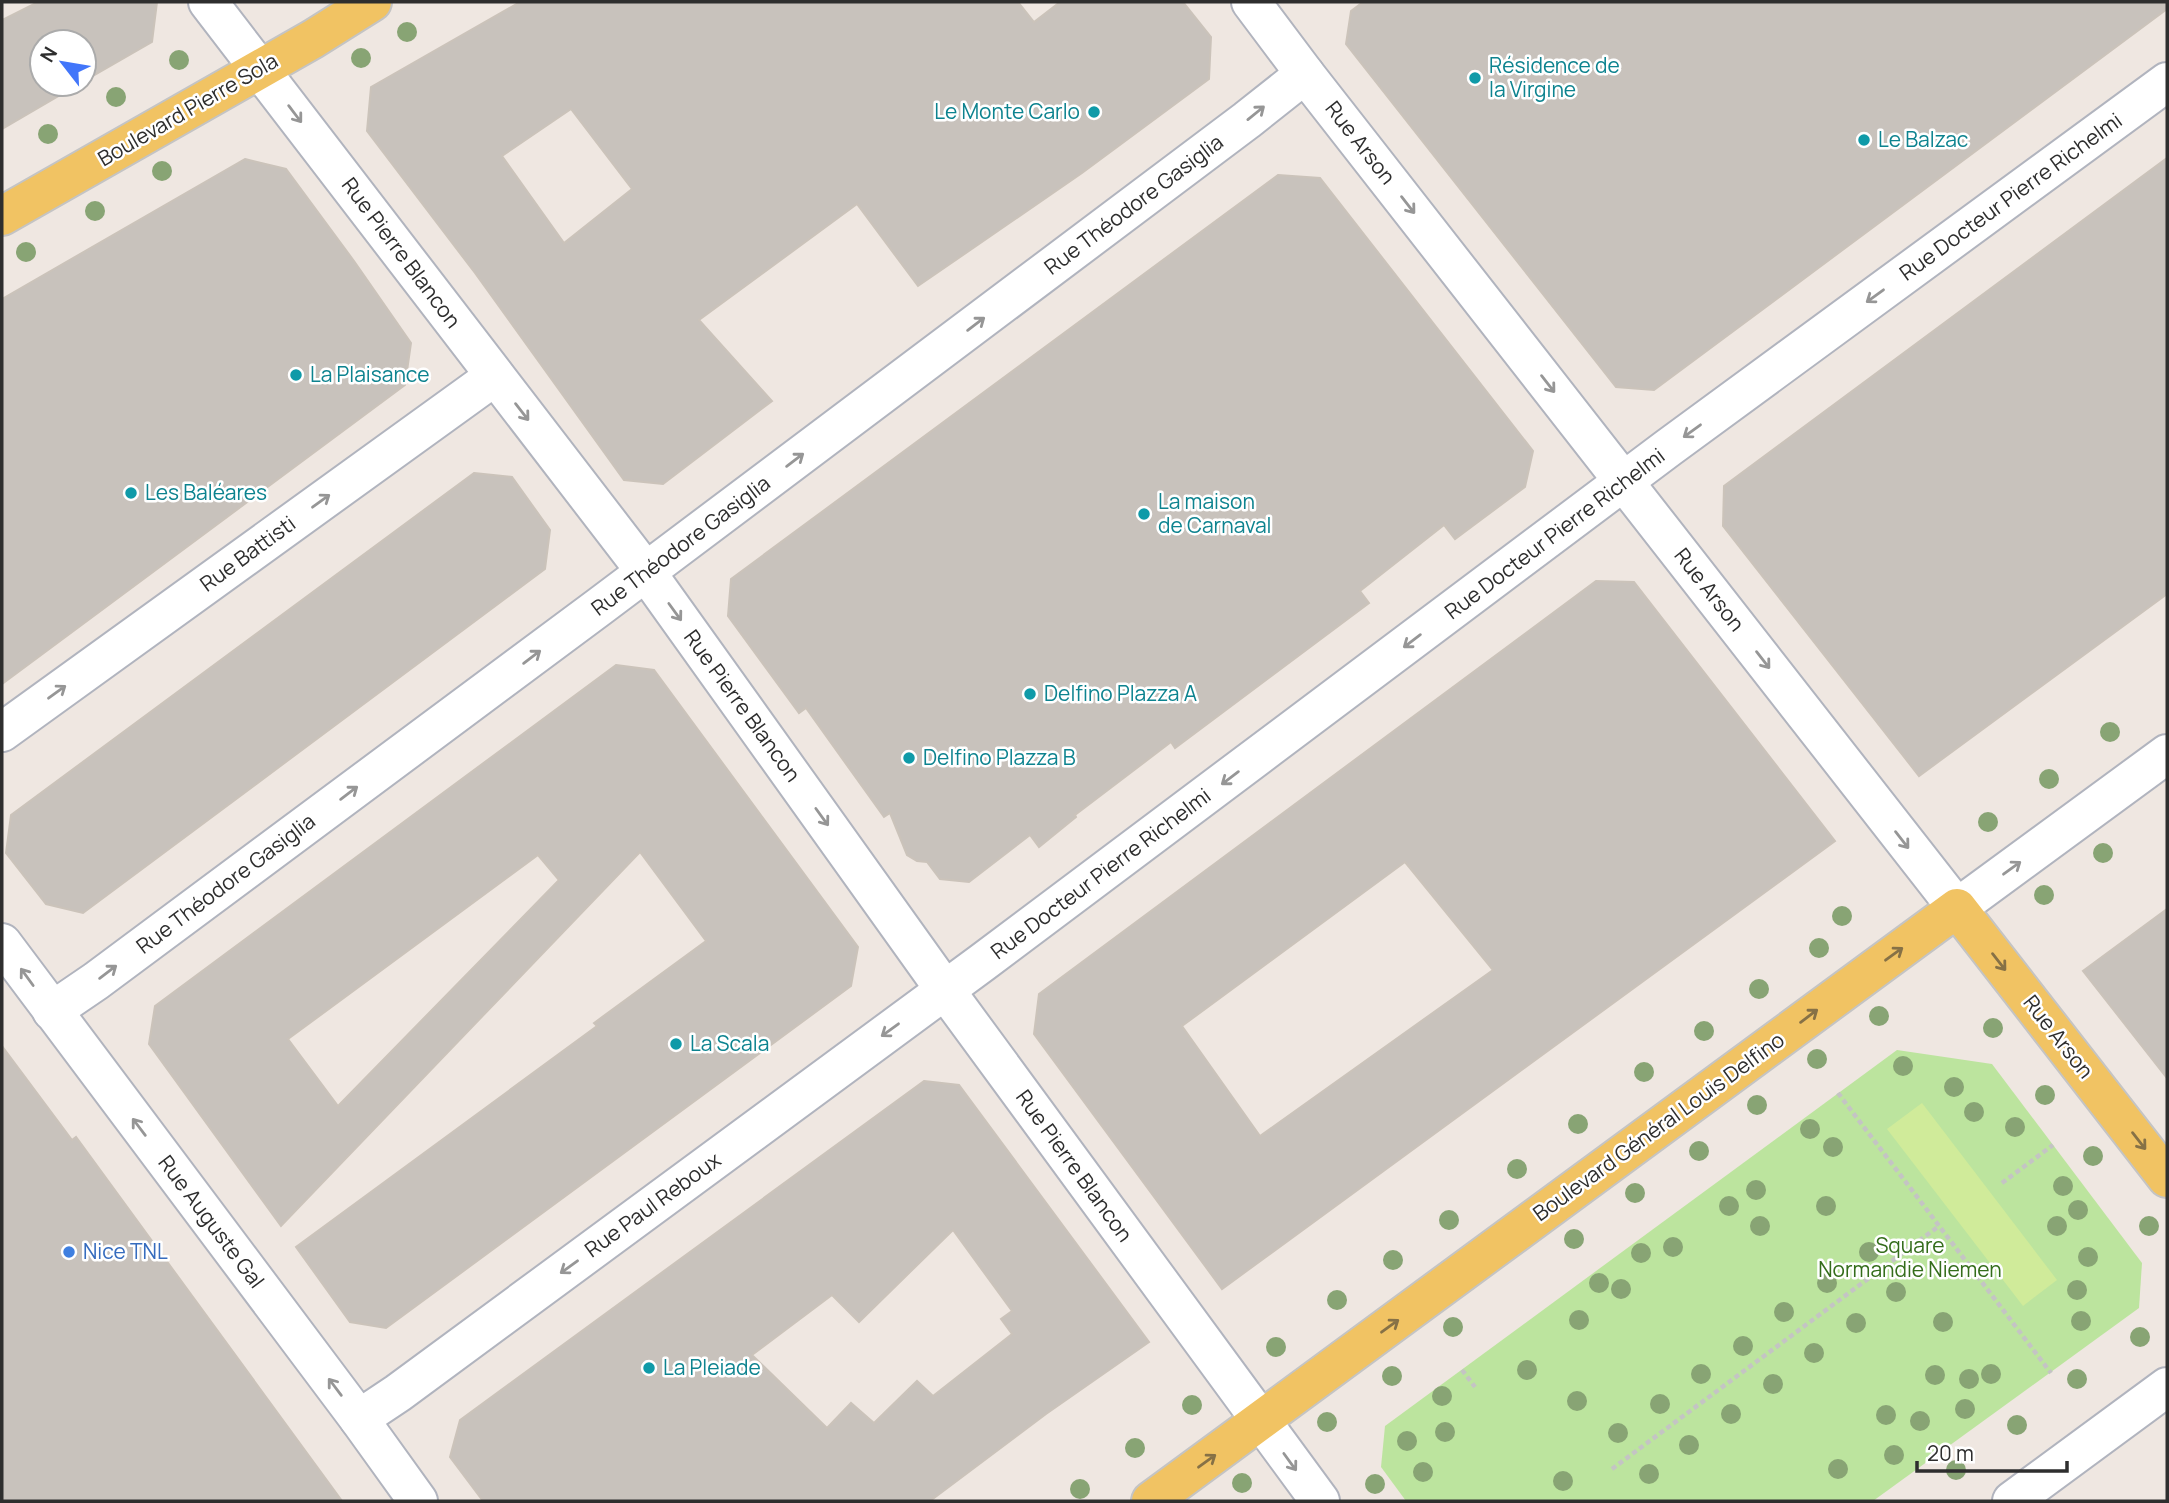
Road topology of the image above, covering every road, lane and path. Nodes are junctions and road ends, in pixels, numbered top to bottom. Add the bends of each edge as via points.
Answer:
1 (208, 2) edge
2 (372, 2) edge
3 (1251, 2) edge
4 (260, 69) junction
5 (1305, 74) junction
6 (2167, 82) edge
7 (2, 216) edge
8 (495, 376) junction
9 (1625, 481) junction
10 (646, 572) junction
11 (2, 732) edge
12 (2167, 754) edge
13 (1957, 908) junction
14 (2, 943) edge
15 (945, 989) junction
16 (52, 1011) junction
17 (1838, 1093) dead end
18 (2053, 1145) dead end
19 (2167, 1178) edge
20 (2002, 1183) dead end
21 (1939, 1226) junction
22 (1462, 1370) dead end
23 (2051, 1373) dead end
24 (1475, 1387) dead end
25 (2167, 1387) edge
26 (359, 1419) junction
27 (1261, 1422) junction
28 (1612, 1469) dead end
29 (418, 1501) edge
30 (1151, 1501) edge
31 (1320, 1501) edge
32 (2012, 1501) edge

1 - 4 street, Rue Pierre Blancon
2 - 4 main road, Boulevard Pierre Sola
3 - 5 street, Rue Arson
4 - 7 main road, Boulevard Pierre Sola
4 -> 8 street, Rue Pierre Blancon
5 -> 9 street, Rue Arson
10 -> 5 street, Rue Théodore Gasiglia
6 -> 9 street, Rue Docteur Pierre Richelmi
8 -> 10 street, Rue Pierre Blancon
11 -> 8 street, Rue Battisti
9 -> 13 street, Rue Arson
9 -> 15 street, Rue Docteur Pierre Richelmi
10 -> 15 street, Rue Pierre Blancon
16 -> 10 street, Rue Théodore Gasiglia
13 -> 12 street, Boulevard Général Louis Delfino
13 -> 19 main road, Rue Arson
27 -> 13 main road, Boulevard Général Louis Delfino
16 -> 14 street, Rue Auguste Gal
15 -> 26 street, Rue Paul Reboux
15 - 27 street, Rue Pierre Blancon
26 -> 16 street, Rue Auguste Gal
17 - 21 path
18 - 20 path
21 - 23 path
21 - 28 path
22 - 24 path
25 - 32 street
26 - 29 street, Rue Auguste Gal
30 -> 27 main road, Boulevard Général Louis Delfino
27 -> 31 street, Rue Pierre Blancon

